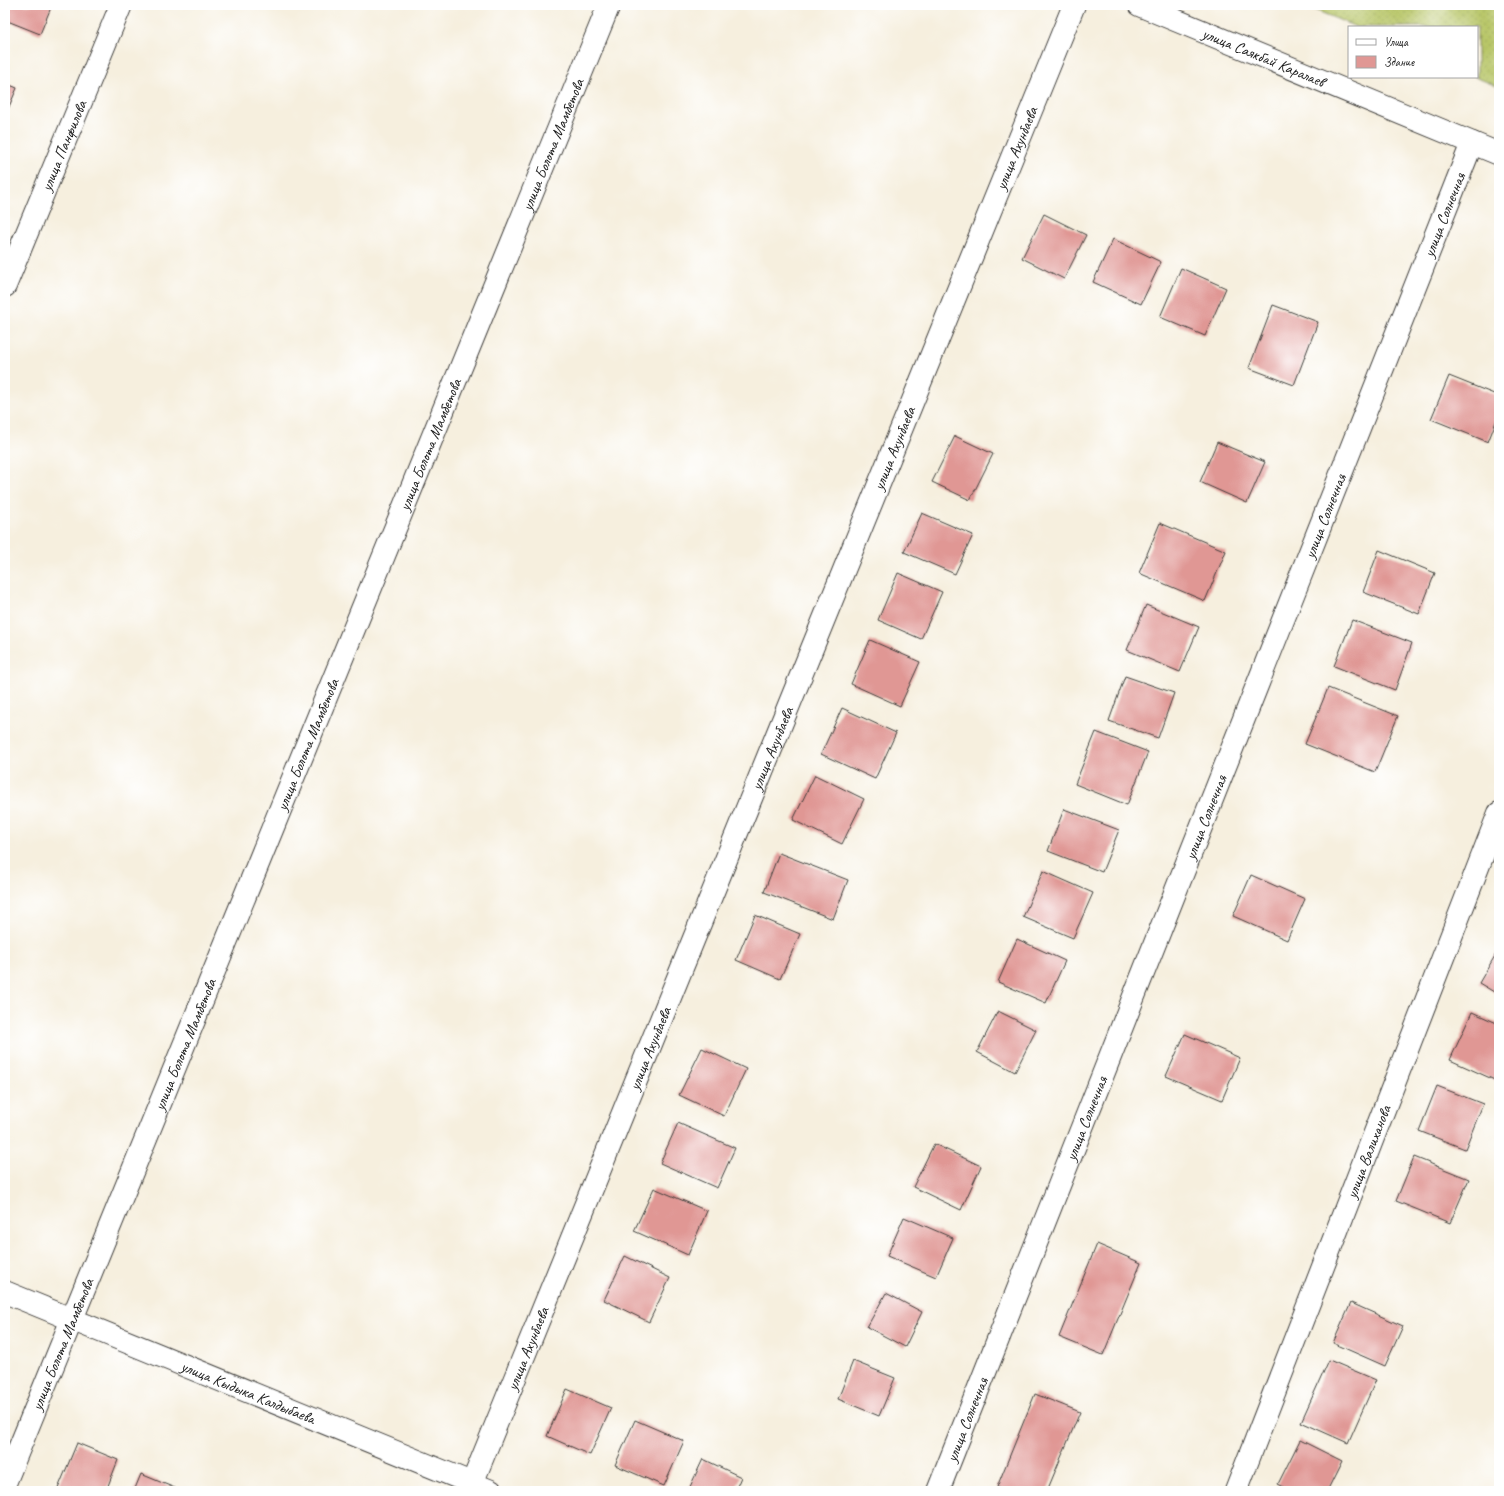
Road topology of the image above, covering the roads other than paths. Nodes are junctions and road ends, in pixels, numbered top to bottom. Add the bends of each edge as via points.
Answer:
1 (122, 5) edge
2 (609, 5) edge
3 (1074, 5) edge
4 (1139, 5) edge
5 (1472, 143) junction
6 (1499, 154) edge
7 (5, 286) edge
8 (1499, 813) edge
9 (5, 1292) edge
10 (72, 1319) junction
11 (5, 1483) edge
12 (478, 1488) edge
13 (938, 1491) edge
14 (1236, 1491) edge

1 - 7 street, улица Панфилова
2 - 10 street, улица Болота Мамбетова
3 - 12 street, улица Ахунбаева
4 - 5 street, улица Саякбай Каралаев
5 - 6 street, улица Саякбай Каралаев
5 - 13 street, улица Солнечная
8 - 14 street, улица Валиханова
9 - 10 street, улица Кыдыка Калдыбаева
10 - 11 street, улица Болота Мамбетова
10 - 12 street, улица Кыдыка Калдыбаева

